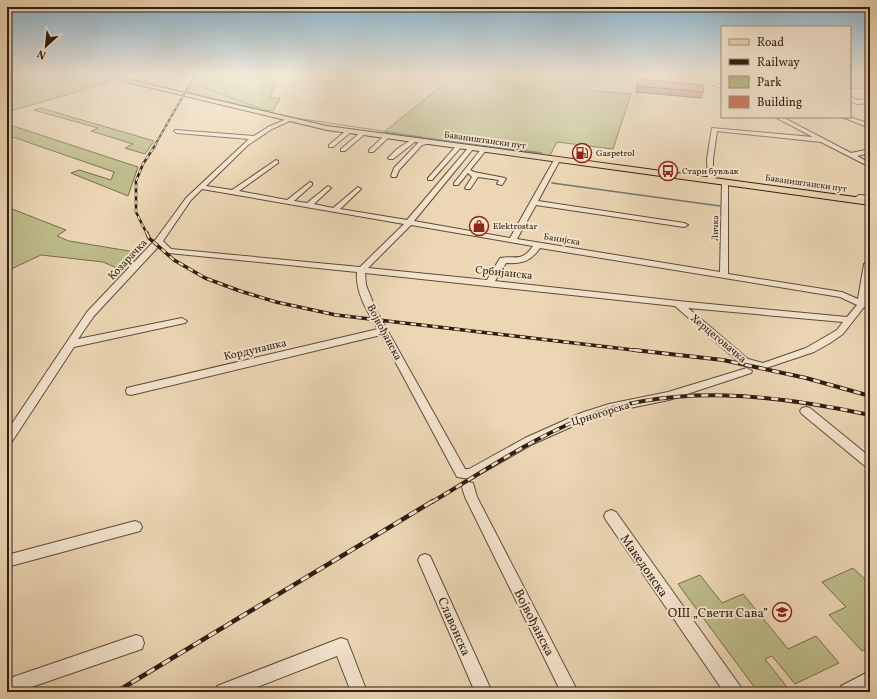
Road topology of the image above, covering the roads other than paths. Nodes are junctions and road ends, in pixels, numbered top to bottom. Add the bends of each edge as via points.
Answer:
1 (236, 108) edge
2 (780, 118) edge
3 (848, 118) edge
4 (289, 120) junction
5 (870, 126) edge
6 (177, 131) dead end
7 (349, 131) junction
8 (363, 133) junction
9 (388, 136) junction
10 (255, 138) junction
11 (414, 140) junction
12 (821, 140) junction
13 (430, 142) junction
14 (331, 146) dead end
15 (459, 146) junction
16 (471, 148) junction
17 (484, 149) junction
18 (343, 150) dead end
19 (371, 151) dead end
20 (870, 151) edge
21 (850, 155) junction
22 (391, 158) dead end
23 (557, 160) junction
24 (276, 162) dead end
25 (870, 165) edge
26 (470, 172) junction
27 (394, 176) dead end
28 (430, 179) dead end
29 (710, 180) junction
30 (501, 182) dead end
31 (725, 182) junction
32 (310, 184) dead end
33 (456, 184) dead end
34 (201, 187) junction
35 (328, 188) dead end
36 (468, 188) dead end
37 (358, 189) dead end
38 (234, 192) junction
39 (870, 198) edge
40 (859, 200) junction
41 (288, 202) junction
42 (533, 202) junction
43 (870, 202) edge
44 (308, 205) junction
45 (335, 210) junction
46 (409, 223) junction
47 (684, 225) dead end
48 (159, 241) junction
49 (512, 241) junction
50 (538, 245) junction
51 (868, 264) dead end
52 (361, 271) junction
53 (724, 275) junction
54 (490, 283) junction
55 (678, 304) junction
56 (866, 304) edge
57 (849, 320) junction
58 (182, 321) dead end
59 (384, 331) junction
60 (71, 344) junction
61 (747, 371) dead end
62 (131, 391) dead end
63 (806, 411) dead end
64 (7, 440) edge
65 (870, 464) edge
66 (464, 480) junction
67 (611, 516) dead end
68 (135, 527) dead end
69 (425, 560) dead end
70 (7, 561) edge
71 (136, 642) dead end
72 (868, 683) edge
73 (7, 687) edge
74 (223, 692) edge
75 (359, 692) edge
76 (484, 692) edge
77 (570, 692) edge
78 (734, 692) edge
79 (847, 692) edge

1 - 4 main road, Баваништански пут
2 - 12 street
3 - 5 street
4 - 7 main road, Баваништански пут
4 - 10 street, Козарачка
6 - 10 street
7 - 8 main road, Баваништански пут
7 - 14 street
8 - 9 main road, Баваништански пут
8 - 18 street
9 - 11 main road, Баваништански пут
9 - 19 street
10 - 34 street, Козарачка
11 - 13 main road, Баваништански пут
11 - 22 street
12 - 21 street
12 - 29 street via 714,129
13 - 15 main road, Баваништански пут
13 - 27 street via 420,144 396,169
15 - 16 main road, Баваништански пут
15 - 28 street
16 - 17 main road, Баваништански пут
16 - 46 street
17 - 23 main road, Баваништански пут
17 - 26 street
20 - 21 street
21 - 25 street
23 - 29 main road, Баваништански пут
23 - 42 street
24 - 38 street
26 - 30 street
26 - 33 street
26 - 36 street via 476,177
29 - 31 main road, Баваништански пут
31 - 40 main road, Баваништански пут
31 - 53 street, Личка
32 - 41 street
34 - 38 street, Банијска
34 - 48 street, Козарачка via 188,199
35 - 44 street
37 - 45 street
38 - 41 street, Банијска
39 - 40 street via 859,197
40 - 43 main road, Баваништански пут
41 - 44 street, Банијска
42 - 47 street
42 - 49 street
44 - 45 street, Банијска
45 - 46 street, Банијска
46 - 49 street, Банијска
46 - 52 street
48 - 52 street, Србијанска via 169,251
48 - 60 street, Козарачка via 90,314
49 - 50 street, Банијска
50 - 53 street, Банијска
50 - 54 street via 530,257 521,261 502,260
51 - 56 street
52 - 54 street, Србијанска
52 - 59 street, Војвођанска via 359,278 376,319
53 - 56 street, Банијска via 842,295
54 - 55 street, Србијанска
55 - 57 street, Србијанска
55 - 57 street, Херцеговачка via 745,362 763,366 795,356 827,341 840,332
56 - 57 street
58 - 60 street
59 - 62 street, Кордунашка
59 - 66 street, Војвођанска
60 - 64 street, Козарачка
61 - 66 street, Црногорска via 664,397 609,408 585,416 529,440
63 - 65 street
66 - 77 street, Војвођанска
67 - 78 street, Македонска
68 - 70 street
69 - 76 street, Славонска
71 - 73 street
72 - 79 street
74 - 75 street via 341,646

